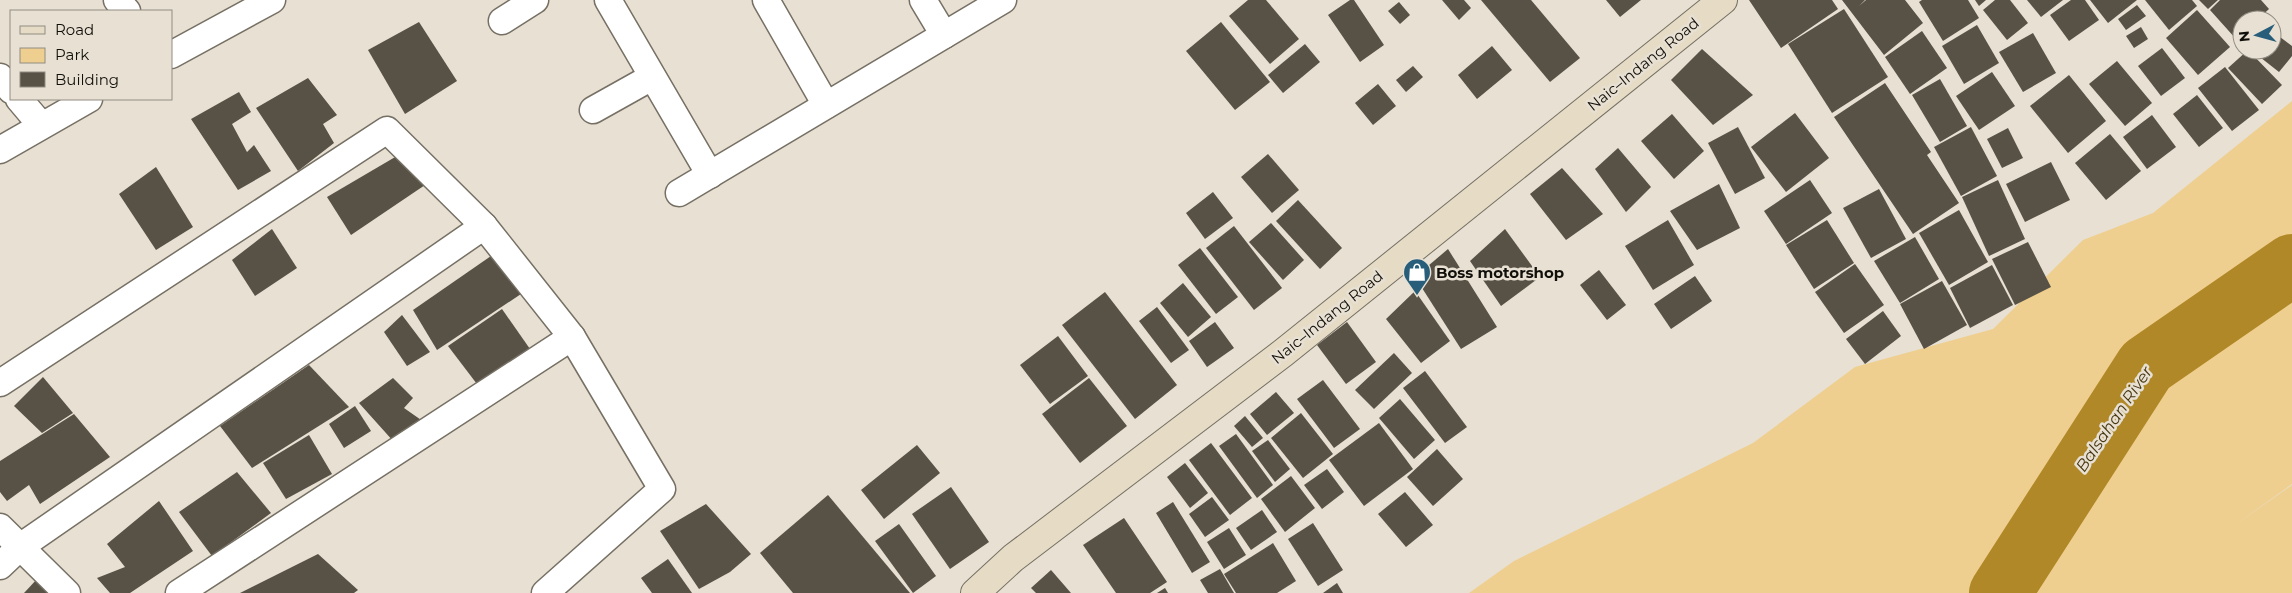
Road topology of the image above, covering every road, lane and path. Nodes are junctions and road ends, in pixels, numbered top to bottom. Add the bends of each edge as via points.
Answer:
1 (117, 0) edge
2 (272, 0) edge
3 (535, 0) edge
4 (608, 0) edge
5 (766, 0) edge
6 (923, 0) edge
7 (1003, 0) edge
8 (1723, 0) edge
9 (126, 10) edge
10 (502, 20) dead end
11 (944, 35) junction
12 (172, 53) edge
13 (0, 77) edge
14 (652, 77) junction
15 (10, 89) edge
16 (20, 100) edge
17 (87, 100) edge
18 (826, 105) junction
19 (594, 110) dead end
20 (41, 125) junction
21 (0, 150) edge
22 (710, 175) junction
23 (678, 193) dead end
24 (484, 226) junction
25 (572, 337) junction
26 (0, 383) edge
27 (0, 527) edge
28 (20, 547) junction
29 (0, 566) edge
30 (67, 593) edge
31 (179, 593) edge
32 (545, 593) edge
33 (975, 593) edge

1 - 9 street
2 - 12 street
3 - 10 street
4 - 14 street
5 - 18 street
6 - 11 street
7 - 11 street
8 - 33 main road, Naic–Indang Road via 1283,353 1013,558
11 - 18 street
13 - 15 street
14 - 19 street
14 - 22 street
16 - 20 street
17 - 20 street
18 - 22 street
20 - 21 street
22 - 23 street
24 - 25 street
24 - 26 street via 387,130
24 - 28 street
25 - 31 street
25 - 32 street via 662,489
27 - 28 street
28 - 29 street
28 - 30 street

